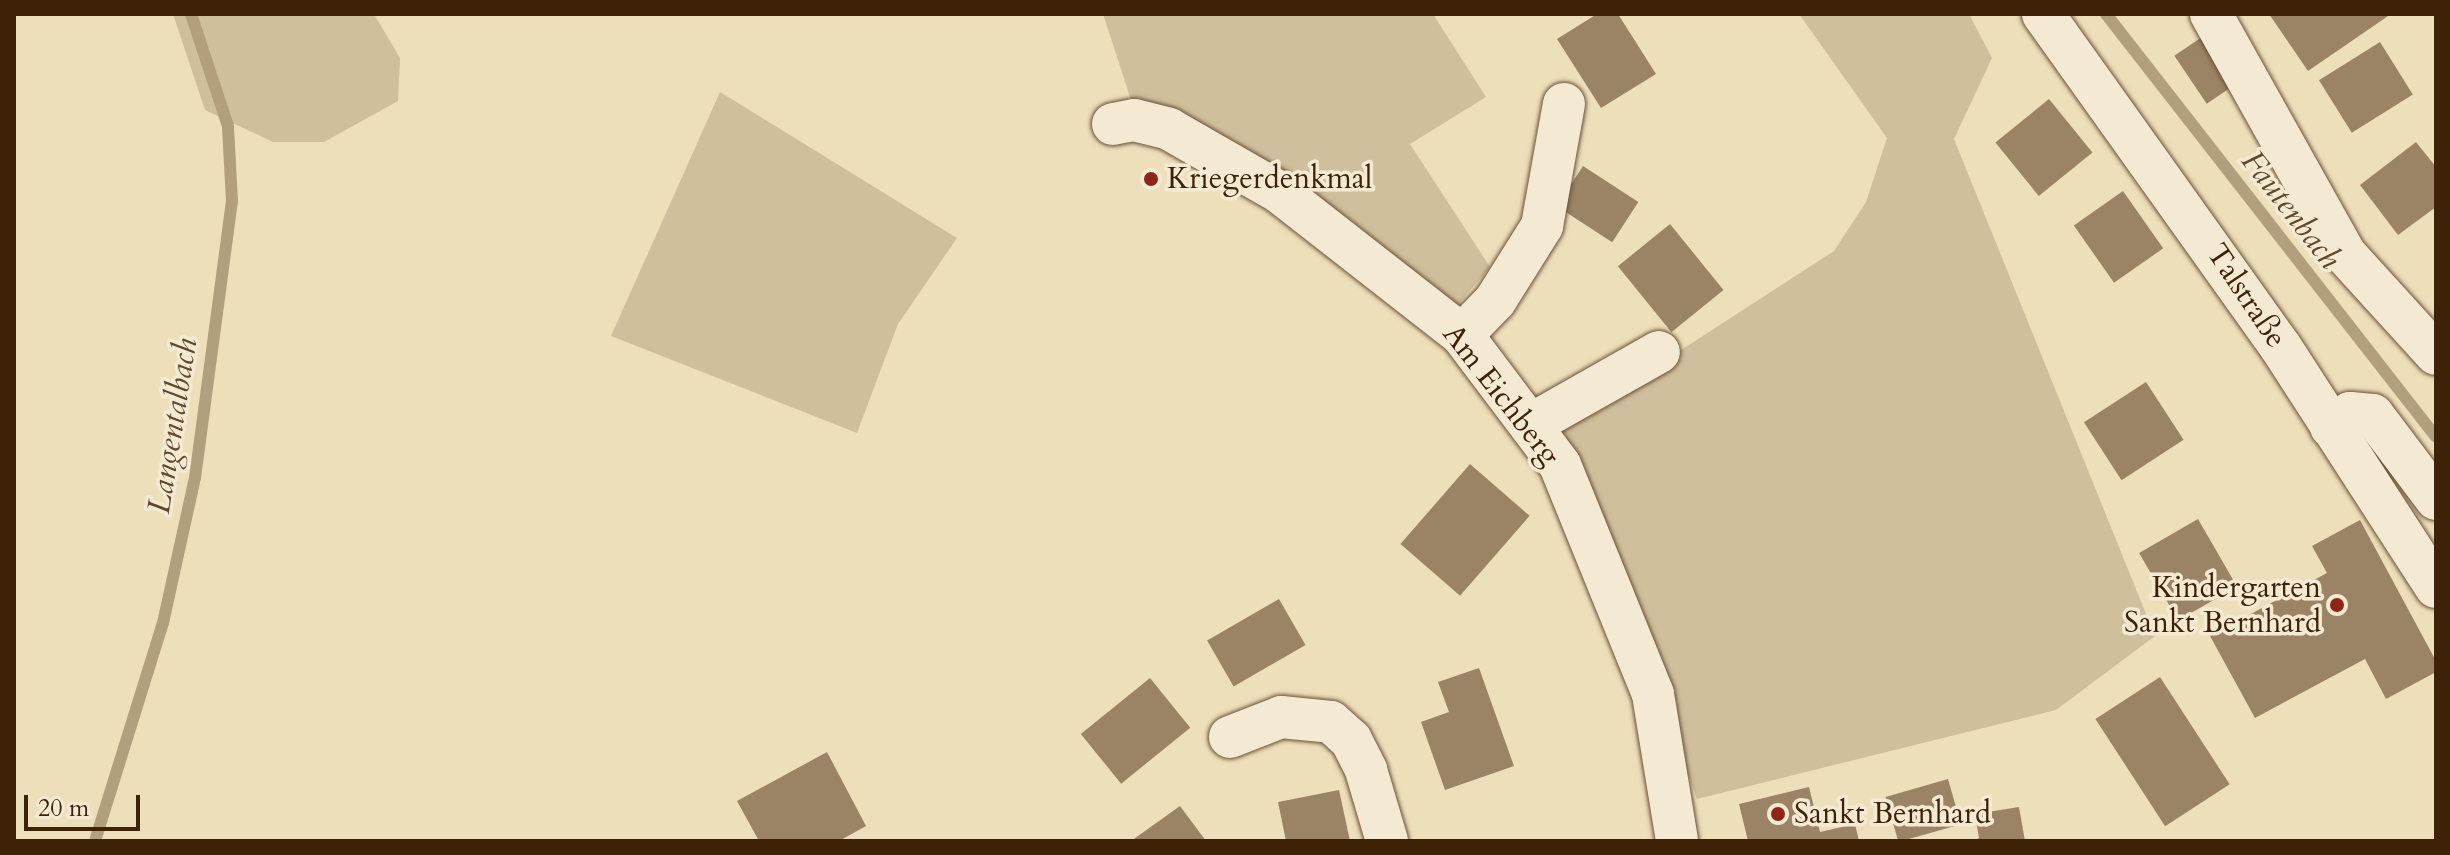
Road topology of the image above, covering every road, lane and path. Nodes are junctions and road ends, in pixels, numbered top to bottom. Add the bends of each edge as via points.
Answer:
1 (2043, 14) edge
2 (2211, 14) edge
3 (1564, 104) dead end
4 (1113, 124) dead end
5 (1462, 335) junction
6 (1659, 352) dead end
7 (2436, 354) edge
8 (1530, 425) junction
9 (2331, 427) junction
10 (2436, 499) edge
11 (2436, 587) edge
12 (1230, 737) dead end
13 (1387, 841) edge
14 (1677, 841) edge

1 - 9 street, Talstraße via 2147,152
2 - 7 street via 2345,254
3 - 5 street via 1542,226 1495,301
4 - 5 street, Am Eichberg via 1134,120 1169,129 1279,192
5 - 8 street, Am Eichberg
6 - 8 street
8 - 14 street, Am Eichberg via 1560,465 1653,694
9 - 10 street via 2350,413 2373,415
9 - 11 street, Talstraße
12 - 13 street via 1281,717 1331,722 1351,740 1366,770

